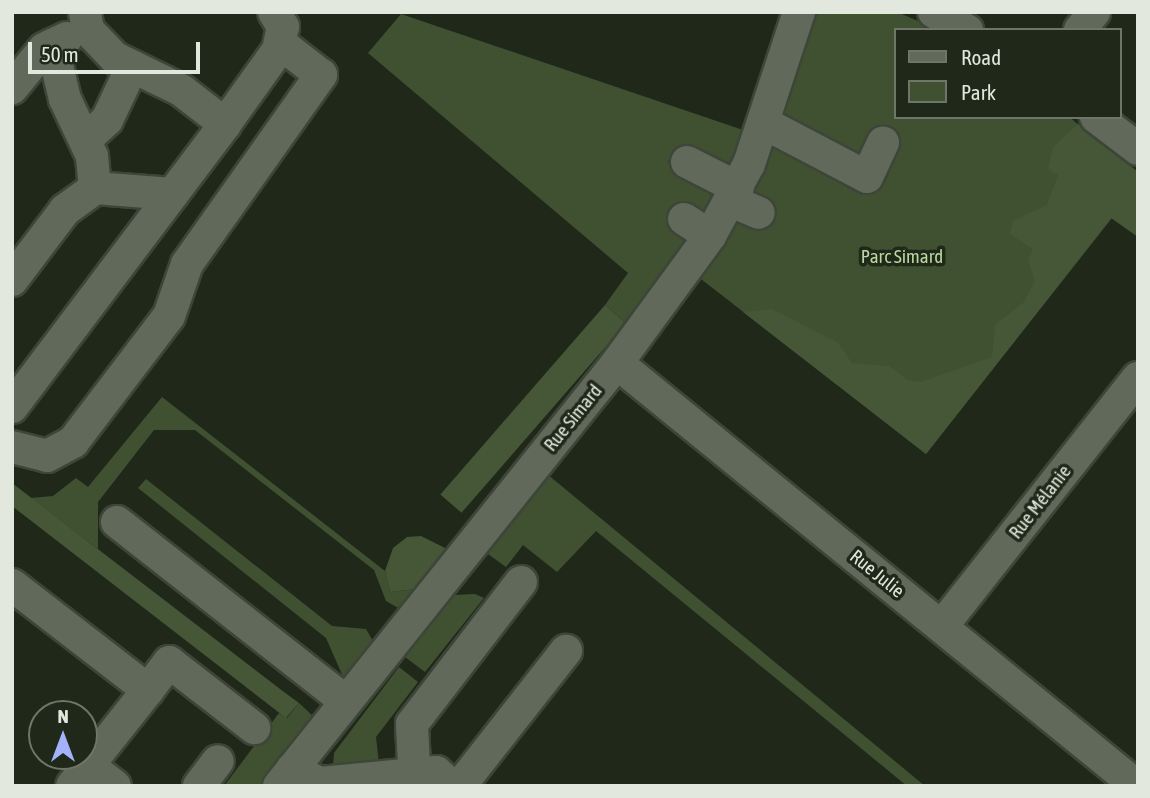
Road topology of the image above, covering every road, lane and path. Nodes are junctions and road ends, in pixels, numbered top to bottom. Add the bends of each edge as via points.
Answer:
1 (274, 12) edge
2 (799, 12) edge
3 (934, 12) edge
4 (1094, 12) edge
5 (86, 21) edge
6 (963, 28) edge
7 (1082, 28) edge
8 (281, 44) junction
9 (51, 45) junction
10 (132, 67) junction
11 (12, 88) edge
12 (1099, 119) edge
13 (764, 123) junction
14 (225, 124) junction
15 (86, 138) junction
16 (883, 143) dead end
17 (1138, 149) edge
18 (196, 162) junction
19 (687, 162) dead end
20 (95, 188) junction
21 (237, 191) junction
22 (173, 194) junction
23 (743, 200) junction
24 (12, 280) edge
25 (617, 363) junction
26 (1138, 378) edge
27 (12, 407) edge
28 (12, 447) edge
29 (117, 522) dead end
30 (521, 582) dead end
31 (12, 585) edge
32 (942, 626) junction
33 (566, 651) dead end
34 (148, 690) junction
35 (345, 701) junction
36 (254, 728) dead end
37 (80, 775) edge
38 (286, 777) edge
39 (414, 780) edge
40 (115, 786) edge
41 (452, 786) edge
42 (460, 786) edge
43 (1137, 786) edge

1 - 8 street via 283,26
2 - 13 street, Rue Simard
3 - 6 street
4 - 7 street
5 - 9 street
5 - 10 street
8 - 14 street
8 - 21 street via 321,75
9 - 11 street
9 - 15 street via 65,99
10 - 14 street via 181,90
10 - 15 street via 107,120
12 - 17 street
13 - 16 street via 867,177
13 - 23 street, Rue Simard
14 - 18 street
15 - 20 street
18 - 21 street
18 - 22 street
19 - 23 street
20 - 22 street
20 - 24 street via 65,210
21 - 28 street via 187,264 169,316 93,421 47,456
22 - 27 street
23 - 25 street, Rue Simard via 697,227
25 - 32 street, Rue Julie
25 - 35 street, Rue Simard
26 - 32 street, Rue Mélanie
29 - 35 street
30 - 39 street via 412,724
31 - 34 street
32 - 43 street, Rue Julie
33 - 42 street
34 - 36 street via 169,662
34 - 37 street
35 - 38 street, Rue Simard
37 - 40 street
38 - 39 street via 320,783
39 - 41 street via 436,772

